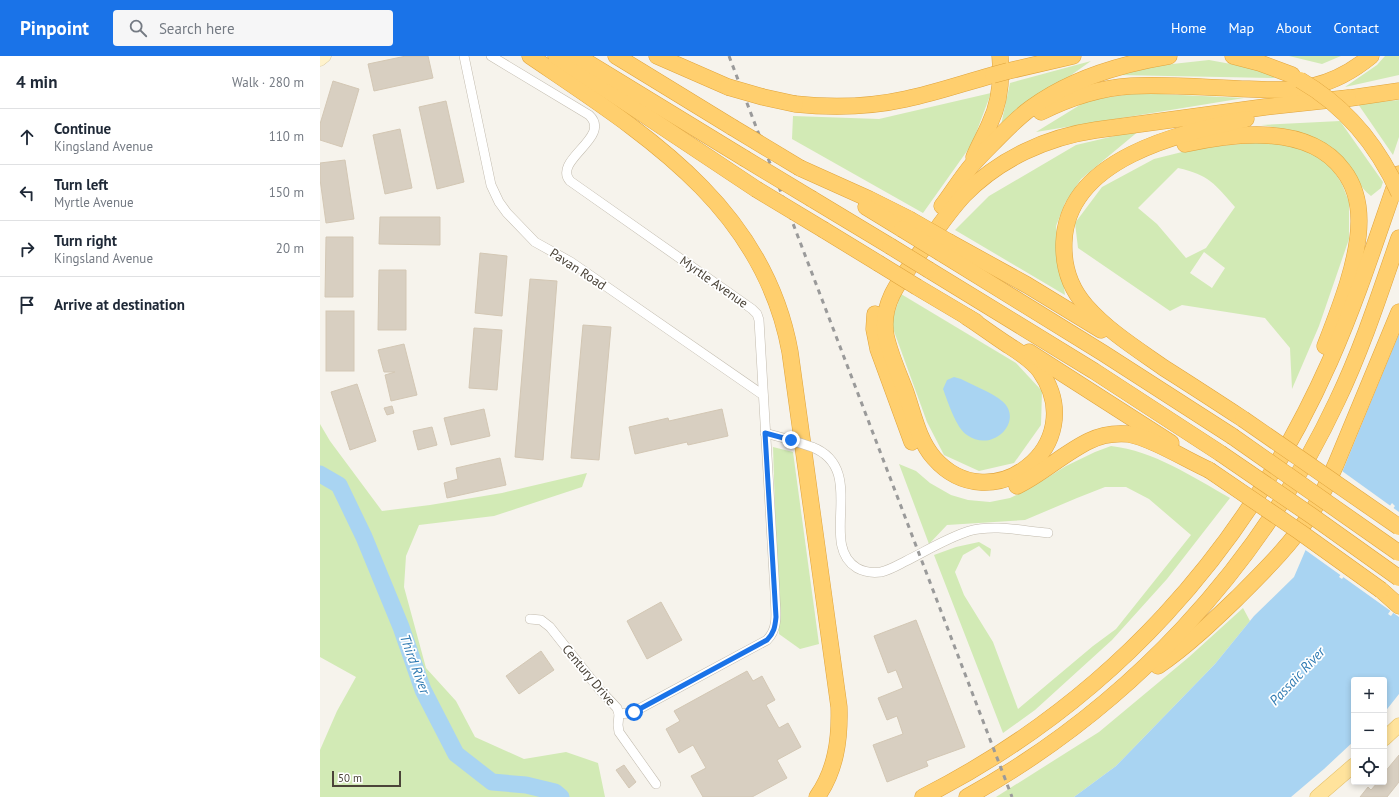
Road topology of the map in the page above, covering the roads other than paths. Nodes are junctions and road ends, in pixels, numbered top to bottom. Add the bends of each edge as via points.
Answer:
1 (325, 56) edge
2 (464, 56) edge
3 (491, 56) edge
4 (530, 56) edge
5 (556, 56) edge
6 (577, 56) edge
7 (616, 56) edge
8 (657, 56) edge
9 (1000, 56) edge
10 (1049, 56) edge
11 (1073, 56) edge
12 (1169, 56) edge
13 (1234, 56) edge
14 (1256, 56) edge
15 (1371, 56) edge
16 (320, 60) edge
17 (1000, 73) junction
18 (1296, 77) junction
19 (1391, 92) edge
20 (1348, 98) junction
21 (993, 143) junction
22 (1116, 164) junction
23 (972, 165) junction
24 (1399, 174) edge
25 (1399, 193) edge
26 (1399, 238) edge
27 (945, 247) junction
28 (1399, 312) edge
29 (967, 317) junction
30 (1149, 357) junction
31 (763, 395) junction
32 (765, 433) junction
33 (1276, 465) junction
34 (1209, 470) junction
35 (1399, 527) edge
36 (1048, 532) dead end
37 (1399, 552) edge
38 (1399, 578) edge
39 (1381, 590) junction
40 (1399, 603) edge
41 (1399, 606) edge
42 (530, 619) dead end
43 (1122, 688) junction
44 (619, 714) junction
45 (1399, 725) edge
46 (1387, 735) edge
47 (1351, 768) edge
48 (656, 784) dead end
49 (817, 797) edge
50 (923, 797) edge
51 (967, 797) edge
52 (1317, 797) edge

1 - 16 street
2 - 31 street, Pavan Road via 491,185 499,202 517,224 536,242 571,262
3 - 31 street, Myrtle Avenue via 593,118 594,127 590,138 566,168 570,181 757,314
4 - 49 highway via 632,127 674,161 706,192 725,212 747,242 777,301 790,352 839,707 840,727 835,757
5 - 29 highway, bridge via 756,189
6 - 38 highway, bridge via 1082,364 1220,453
7 - 27 highway, bridge via 800,168
8 - 17 highway, bridge via 728,87 796,104 840,106 890,102
9 - 23 highway via 998,102
10 - 17 highway
11 - 17 highway
12 - 21 highway via 1113,68 1049,96 1013,123
13 - 18 highway
14 - 18 highway
15 - 21 highway via 1335,79 1296,89 1139,86 1110,88 1068,100 1040,113
18 - 25 highway, bridge via 1331,101 1357,127 1376,152
19 - 20 highway
20 - 22 highway via 1174,137 1144,148
20 - 29 highway via 1071,134 1018,154 994,170 964,196 896,287 885,316 885,328 921,436 931,454 945,469 958,476 980,482 995,481 1018,474 1040,455 1048,443 1052,428 1053,404 1036,366
21 - 23 highway
22 - 30 highway via 1088,184 1073,205 1064,238 1065,265 1074,289 1086,306 1112,330
22 - 33 highway via 1203,140 1238,136 1276,136 1300,140 1321,149 1349,178 1357,202 1359,221 1352,264 1332,326
23 - 34 highway via 888,282 876,308 874,328 878,350 911,440 922,460 939,477 954,486 970,491 996,492 1022,483 1089,441 1104,436 1128,434
24 - 33 highway via 1359,290 1336,346 1308,407
26 - 43 highway via 1370,322 1344,385 1320,436 1290,489 1255,542 1217,592 1168,646
27 - 30 highway
27 - 37 highway, bridge via 1232,436
28 - 43 highway, bridge via 1329,481 1300,528 1262,573 1193,639 1162,664
29 - 34 highway via 1055,368
30 - 35 highway, bridge
31 - 32 street, Myrtle Avenue
32 - 36 street, bridge via 812,447 827,455 834,464 840,481 843,546 847,559 860,569 871,572 888,570 971,531 997,529
32 - 44 street, Myrtle Avenue via 775,592 775,629 772,635 639,710
33 - 50 highway via 1209,564 1165,616 1117,664 1079,697 1025,737 977,768
34 - 39 highway, bridge
39 - 40 highway
39 - 41 highway
42 - 44 street, Century Drive via 541,620 550,627 598,689 617,708
43 - 51 highway via 1051,745
44 - 48 street, Century Drive via 619,732
45 - 46 main road
47 - 52 main road

